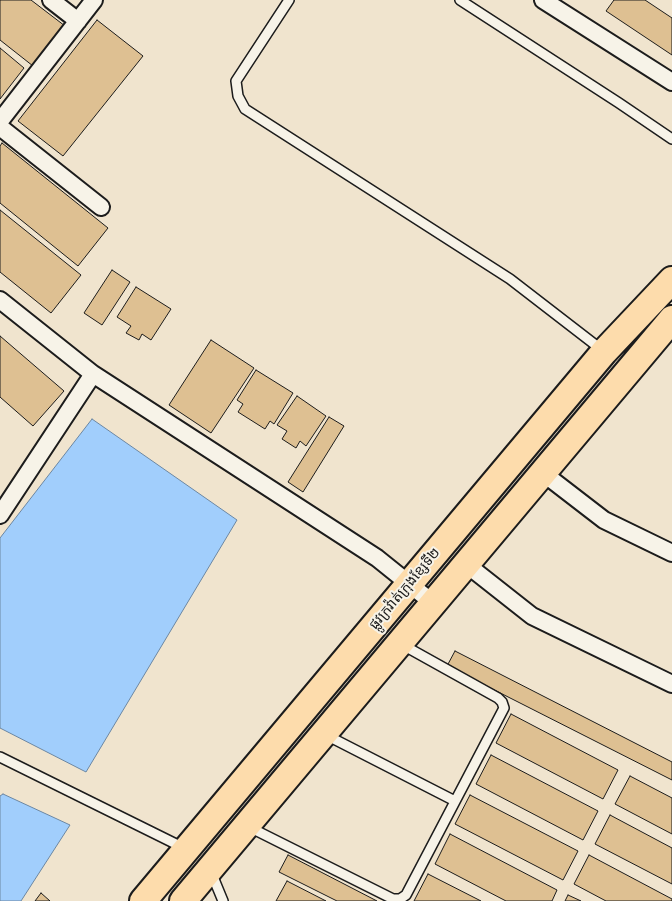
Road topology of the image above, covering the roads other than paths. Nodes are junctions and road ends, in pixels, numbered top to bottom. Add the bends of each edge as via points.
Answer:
1 (51, 0) edge
2 (94, 0) edge
3 (289, 0) edge
4 (460, 0) edge
5 (543, 0) edge
6 (78, 21) junction
7 (672, 82) edge
8 (0, 121) edge
9 (0, 127) edge
10 (672, 139) edge
11 (101, 207) dead end
12 (672, 280) edge
13 (0, 300) edge
14 (672, 320) edge
15 (604, 352) junction
16 (93, 374) junction
17 (543, 473) junction
18 (0, 515) edge
19 (672, 553) edge
20 (466, 564) junction
21 (409, 584) junction
22 (433, 603) junction
23 (400, 643) junction
24 (672, 684) edge
25 (324, 734) junction
26 (0, 757) edge
27 (455, 801) junction
28 (246, 826) junction
29 (186, 849) junction
30 (210, 870) junction
31 (143, 901) edge
32 (183, 901) edge
33 (223, 901) edge

1 - 6 street
2 - 6 street
3 - 15 lane via 236,82 238,96 245,109 510,279
4 - 10 lane
5 - 7 street
6 - 8 street
9 - 11 street
12 - 15 main road, ផ្លូវក្រវ៉ាត់ក្រុងខ្សែទី២
13 - 16 street
14 - 17 main road
15 - 21 main road, ផ្លូវក្រវ៉ាត់ក្រុងខ្សែទី២
16 - 18 street
16 - 21 street via 377,558
17 - 19 street via 604,520
17 - 20 main road
20 - 22 main road
20 - 24 street via 532,616
21 - 22 street
21 - 29 main road, ផ្លូវក្រវ៉ាត់ក្រុងខ្សែទី២
22 - 23 main road
23 - 25 main road
23 - 27 lane via 502,702 504,708
25 - 27 lane
25 - 28 main road
26 - 29 lane
27 - 28 lane via 406,895 400,899 393,899
28 - 30 main road
29 - 31 main road, ផ្លូវក្រវ៉ាត់ក្រុងខ្សែទី២
30 - 32 main road
30 - 33 lane

